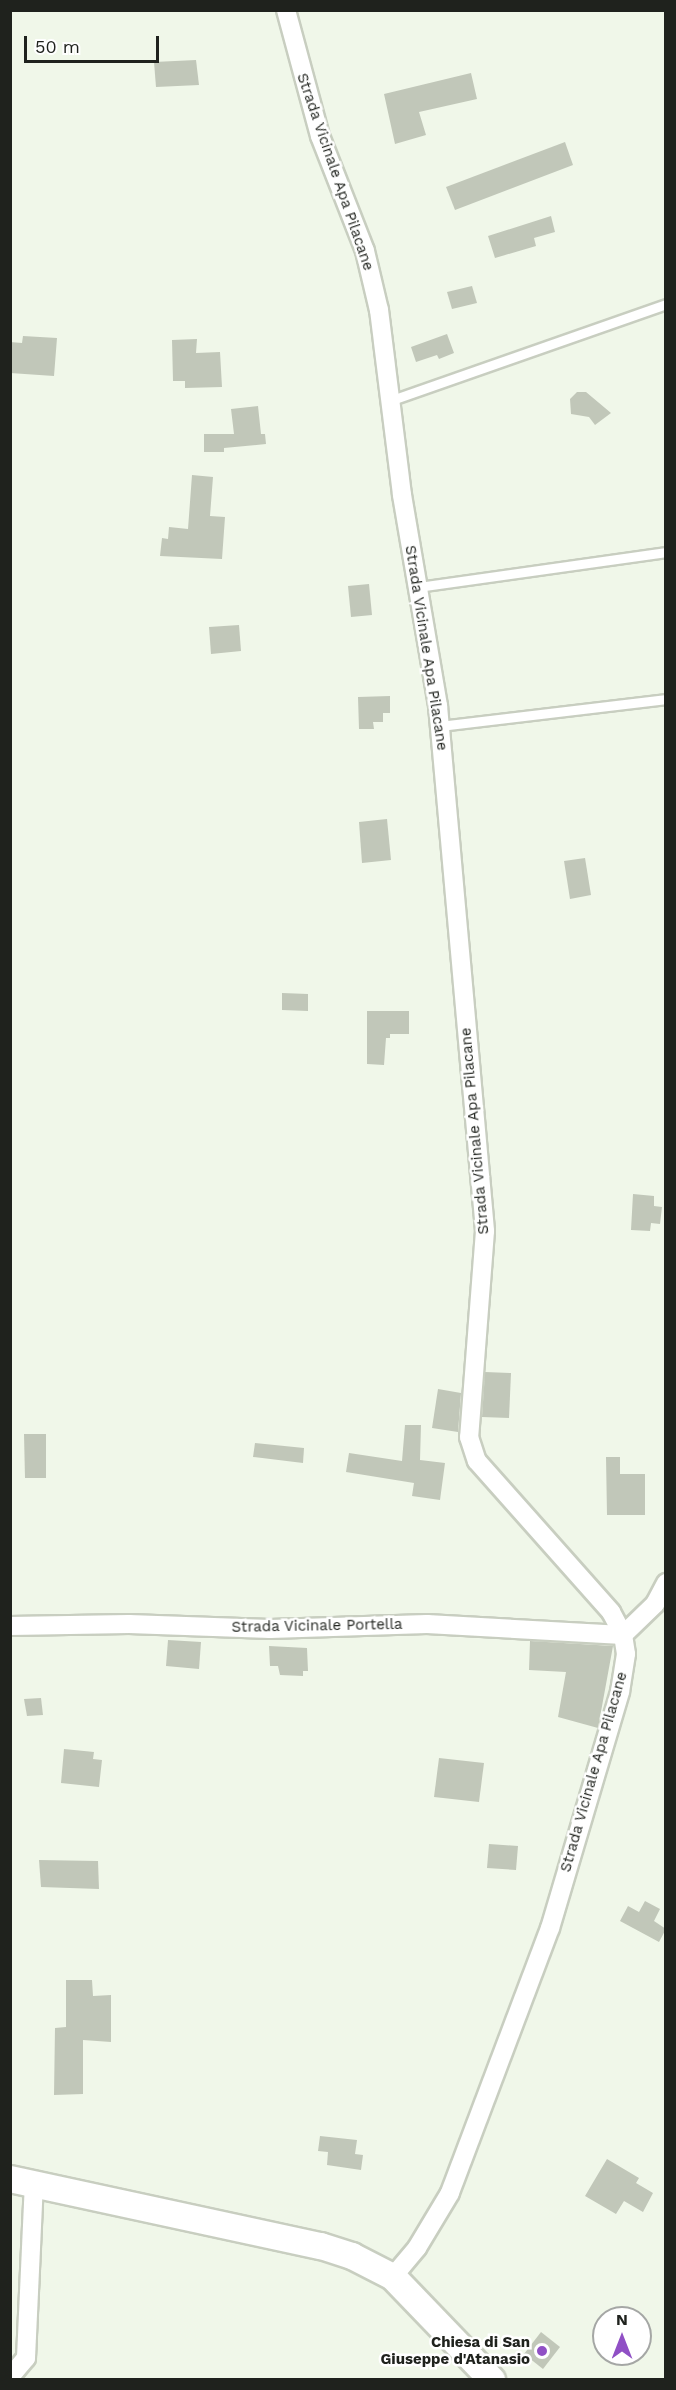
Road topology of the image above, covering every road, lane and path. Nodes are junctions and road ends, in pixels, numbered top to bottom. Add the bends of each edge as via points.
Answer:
1 (286, 10) edge
2 (666, 304) edge
3 (389, 401) junction
4 (666, 552) edge
5 (418, 587) junction
6 (666, 699) edge
7 (440, 726) junction
8 (666, 1583) edge
9 (10, 1626) edge
10 (623, 1635) junction
11 (22, 2181) edge
12 (393, 2277) junction
13 (10, 2377) edge
14 (492, 2379) edge

1 - 3 street, Strada Vicinale Apa Pilacane via 320,136 364,251 379,310
2 - 3 lane
3 - 5 street, Strada Vicinale Apa Pilacane
4 - 5 lane
5 - 7 street, Strada Vicinale Apa Pilacane
6 - 7 lane
7 - 10 street, Strada Vicinale Apa Pilacane via 485,1231 469,1437 477,1461 611,1612
8 - 10 street via 656,1604
9 - 10 street, Strada Vicinale Portella via 129,1624 270,1629 427,1624
10 - 12 street, Strada Vicinale Apa Pilacane via 626,1654 620,1692 550,1928 450,2193 417,2248
11 - 12 main road via 321,2246 352,2256
11 - 13 street via 26,2358
12 - 14 main road

